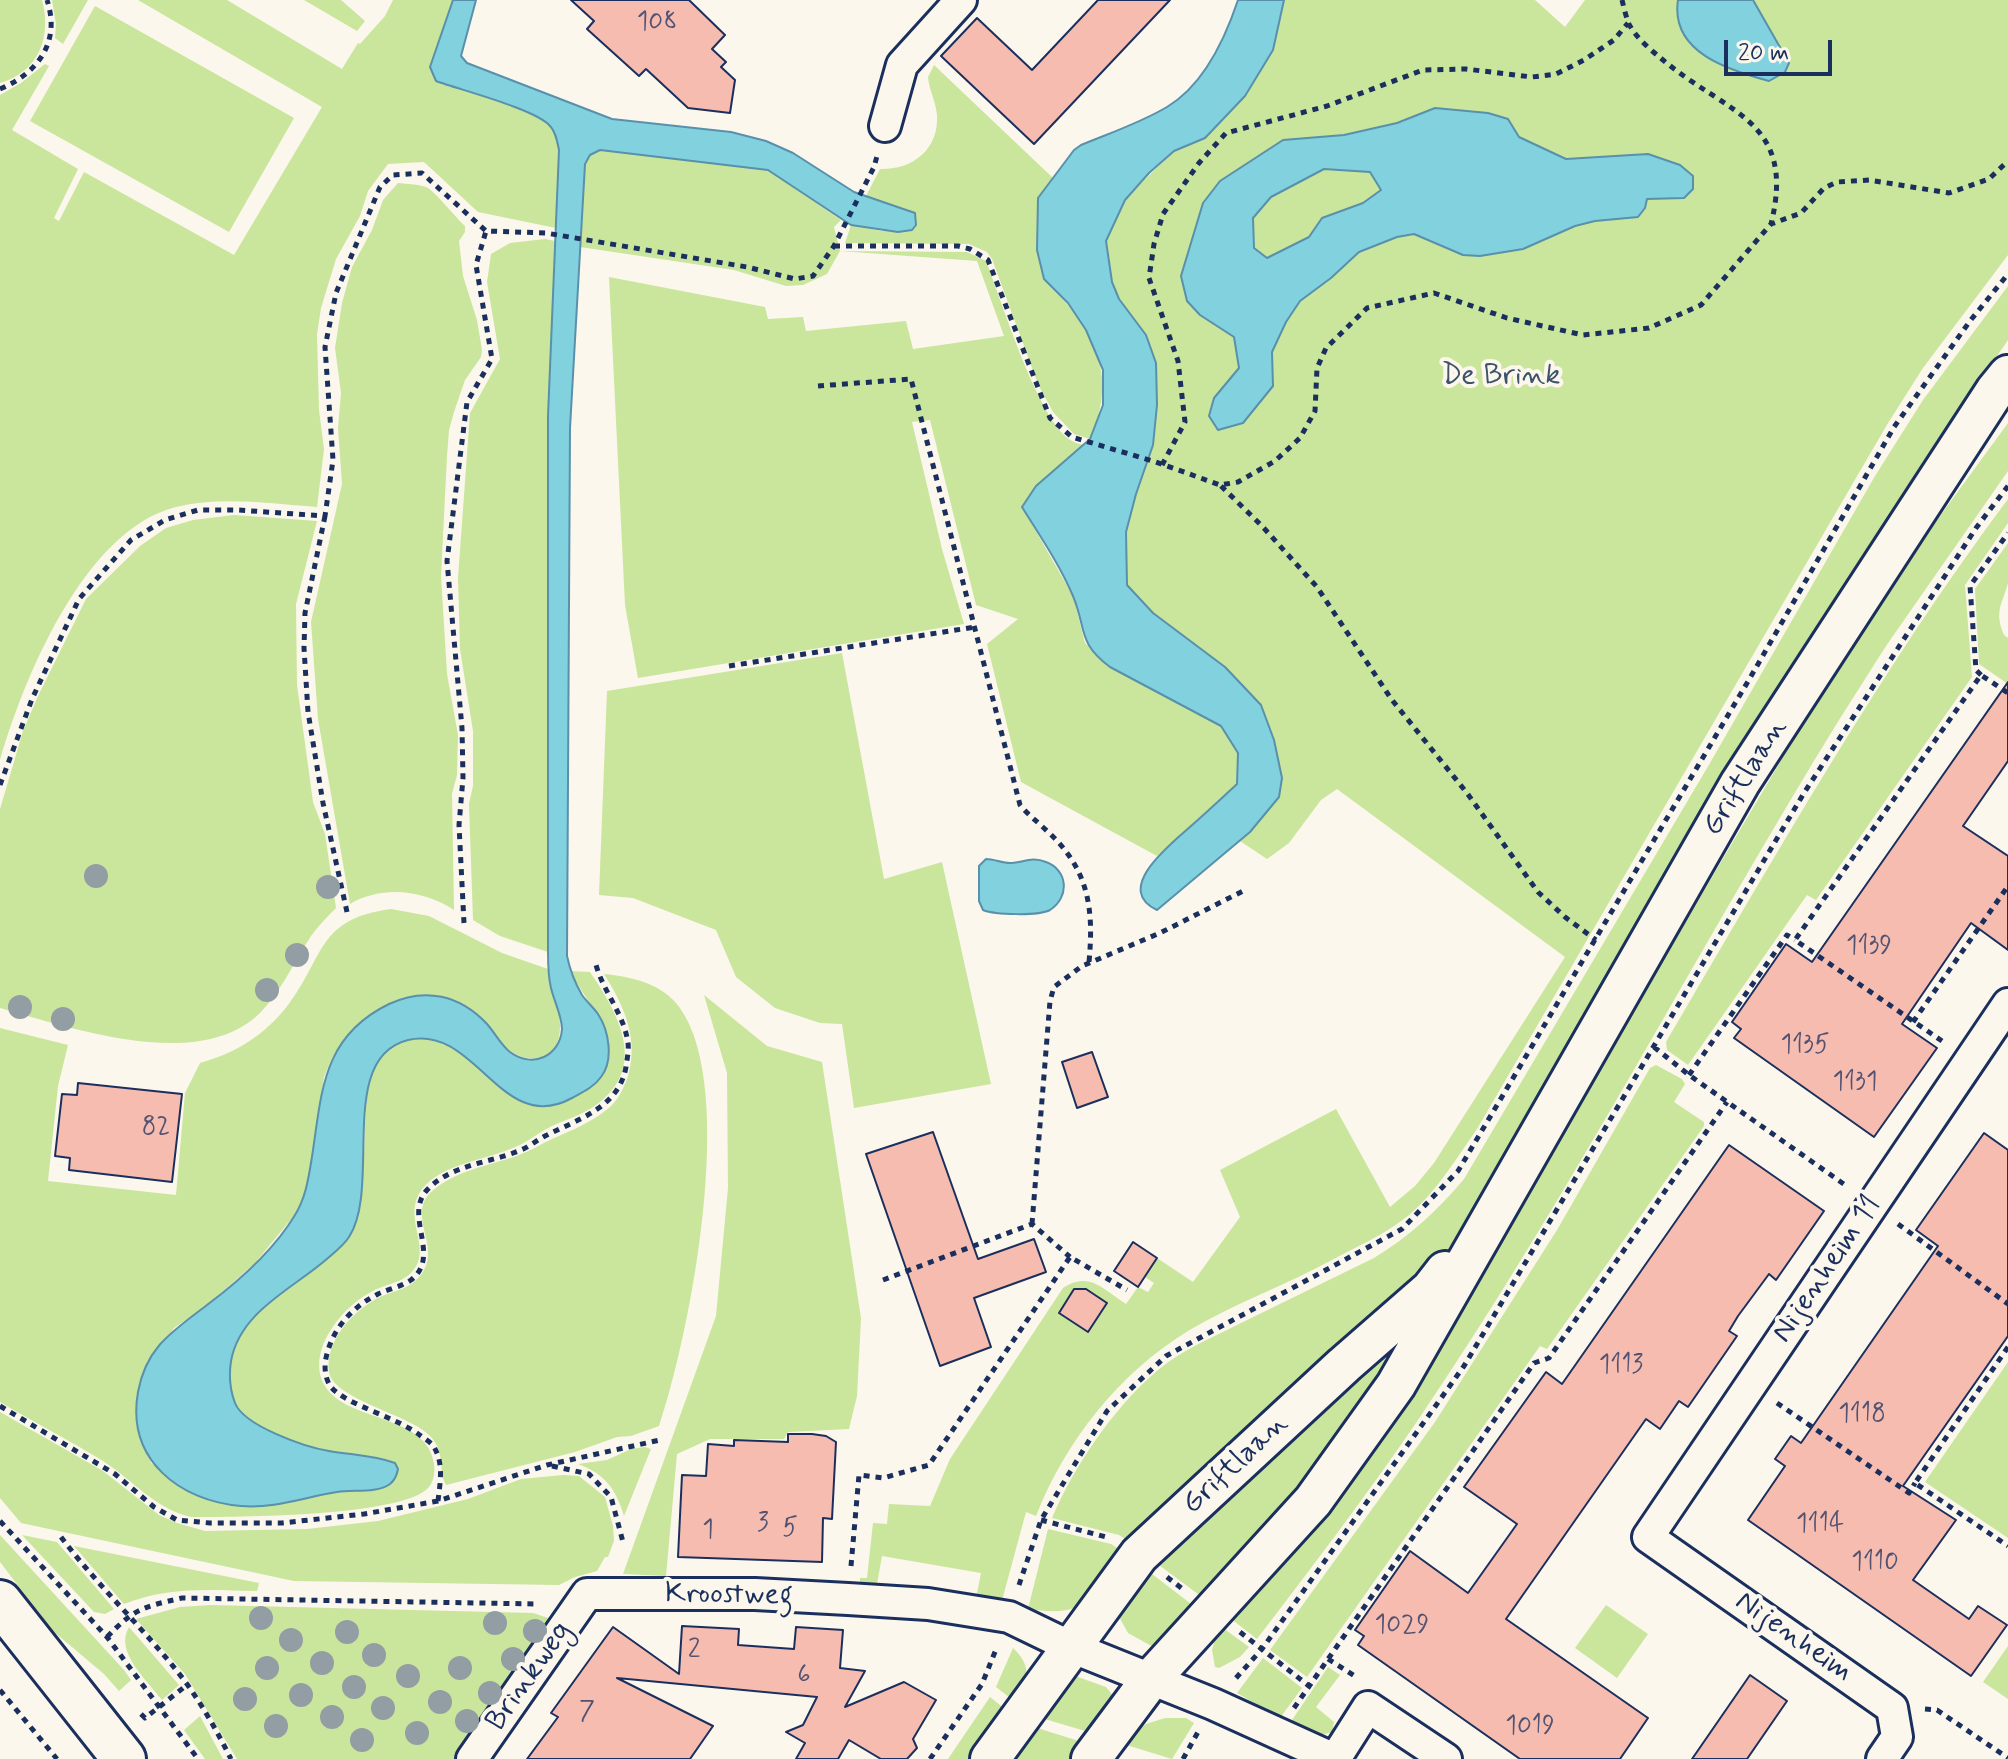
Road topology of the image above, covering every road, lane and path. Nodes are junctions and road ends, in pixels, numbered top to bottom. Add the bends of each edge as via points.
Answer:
1 (47, 0) edge
2 (961, 0) edge
3 (1622, 0) edge
4 (1628, 23) junction
5 (0, 89) edge
6 (885, 126) dead end
7 (2008, 161) edge
8 (866, 184) dead end
9 (1771, 224) junction
10 (486, 231) junction
11 (834, 246) junction
12 (2008, 274) edge
13 (2008, 375) edge
14 (818, 386) dead end
15 (1159, 463) junction
16 (1220, 485) junction
17 (2008, 486) edge
18 (325, 516) junction
19 (2008, 533) edge
20 (975, 627) junction
21 (729, 666) dead end
22 (1981, 675) junction
23 (2008, 693) edge
24 (0, 785) edge
25 (2008, 886) edge
26 (1245, 890) dead end
27 (347, 912) dead end
28 (464, 923) dead end
29 (1596, 940) junction
30 (1795, 940) junction
31 (1089, 962) junction
32 (596, 965) dead end
33 (2008, 1004) edge
34 (1913, 1022) junction
35 (1970, 1059) junction
36 (1689, 1075) junction
37 (1727, 1102) junction
38 (1505, 1193) junction
39 (1873, 1205) junction
40 (1032, 1224) junction
41 (1070, 1257) junction
42 (883, 1280) dead end
43 (1127, 1290) dead end
44 (2008, 1304) edge
45 (2008, 1347) edge
46 (1750, 1384) junction
47 (0, 1406) edge
48 (660, 1440) dead end
49 (547, 1465) junction
50 (1915, 1483) junction
51 (438, 1501) junction
52 (0, 1521) edge
53 (61, 1537) dead end
54 (1648, 1537) joint
55 (623, 1542) dead end
56 (2008, 1546) edge
57 (587, 1594) junction
58 (848, 1599) junction
59 (0, 1602) edge
60 (128, 1615) junction
61 (1009, 1617) junction
62 (107, 1637) junction
63 (1071, 1647) junction
64 (1150, 1680) junction
65 (187, 1685) junction
66 (0, 1690) edge
67 (160, 1706) junction
68 (135, 1707) dead end
69 (1892, 1708) junction
70 (1278, 1733) junction
71 (2008, 1758) edge
72 (57, 1759) edge
73 (124, 1759) edge
74 (198, 1759) edge
75 (231, 1759) edge
76 (472, 1759) edge
77 (930, 1759) edge
78 (990, 1759) edge
79 (1091, 1759) edge
80 (1334, 1759) edge
81 (1446, 1759) edge
82 (1882, 1759) edge

1 - 5 path via 51,35 46,53 33,69
2 - 6 street via 902,65
3 - 4 path
4 - 9 path via 1678,73 1755,125 1772,151 1776,175 1778,197
4 - 15 path via 1614,40 1556,74 1423,70 1327,106 1226,133 1163,214 1154,244 1149,278 1178,361 1185,422
7 - 9 path via 1989,179 1949,193 1869,180 1837,182 1801,213
8 - 11 path
9 - 16 path via 1701,305 1649,328 1583,335 1507,318 1434,293 1367,308 1326,348 1317,368 1315,411 1300,438 1275,461 1238,482
10 - 11 path via 593,239 795,279 813,276
10 - 18 path via 422,173 393,175 380,187 336,293 325,347 333,460
10 - 28 path via 476,265 492,359 467,402 447,561 462,728
11 - 15 path via 958,246 988,260 1050,418 1072,437
12 - 29 path via 1894,427
13 - 38 street, Griftlaan via 1740,783
14 - 20 path via 911,379
15 - 16 path
16 - 29 path via 1317,587 1392,700 1538,892
17 - 36 path via 1804,793 1654,1047
18 - 24 path via 198,510 165,520 131,540 79,599 32,699
18 - 27 path via 305,613 304,648 308,712
19 - 22 path via 1970,586 1976,670
20 - 21 path
20 - 31 path via 1020,805 1077,866 1089,898
22 - 23 path
22 - 30 path
25 - 34 path
26 - 31 path
29 - 61 path via 1458,1171 1402,1229 1166,1356 1107,1411 1041,1520
30 - 34 path
30 - 36 path via 1787,935
31 - 40 path via 1054,987 1050,1001
32 - 51 path via 622,1017 629,1046 624,1075 608,1102 522,1150 468,1166 425,1192 417,1213 424,1246 421,1267 413,1279 377,1294 347,1316 329,1350 325,1370 328,1384 338,1394 406,1424 434,1446 441,1471
33 - 35 street, Nijenheim 11
34 - 35 path
35 - 39 street, Nijenheim 11
36 - 37 path
37 - 39 path
37 - 70 path via 1549,1358 1534,1363
38 - 63 street, Griftlaan via 1431,1289 1139,1555
38 - 64 street, Griftlaan via 1396,1385 1313,1501
39 - 44 path
39 - 46 street, Nijenheim 11
40 - 41 path
40 - 42 path
41 - 43 path
41 - 58 path via 929,1465 883,1478 859,1475
45 - 50 path
46 - 50 path via 1909,1493
46 - 54 street, Nijenheim 11
47 - 51 path via 115,1474 177,1520 282,1523
48 - 49 path
49 - 51 path
49 - 55 path via 589,1474 611,1497
50 - 56 path
52 - 62 path
53 - 60 path
54 - 69 street, Nijenheim
57 - 58 street, Kroostweg
57 - 60 path via 539,1604 182,1598
57 - 76 street, Brinkweg
58 - 61 street, Kroostweg
59 - 73 main road
60 - 62 path
60 - 65 path
61 - 63 street, Kroostweg
61 - 77 path via 982,1684
62 - 67 path
63 - 64 street, Kroostweg
63 - 78 street, Griftlaan
64 - 70 street, Kroostweg
64 - 79 street, Griftlaan
65 - 67 path
65 - 75 path
66 - 72 path
67 - 68 path via 145,1718
67 - 74 path
69 - 71 path via 1937,1710
69 - 82 street via 1897,1737
70 - 80 street, Kroostweg
80 - 81 street, Kroostweg via 1368,1707

